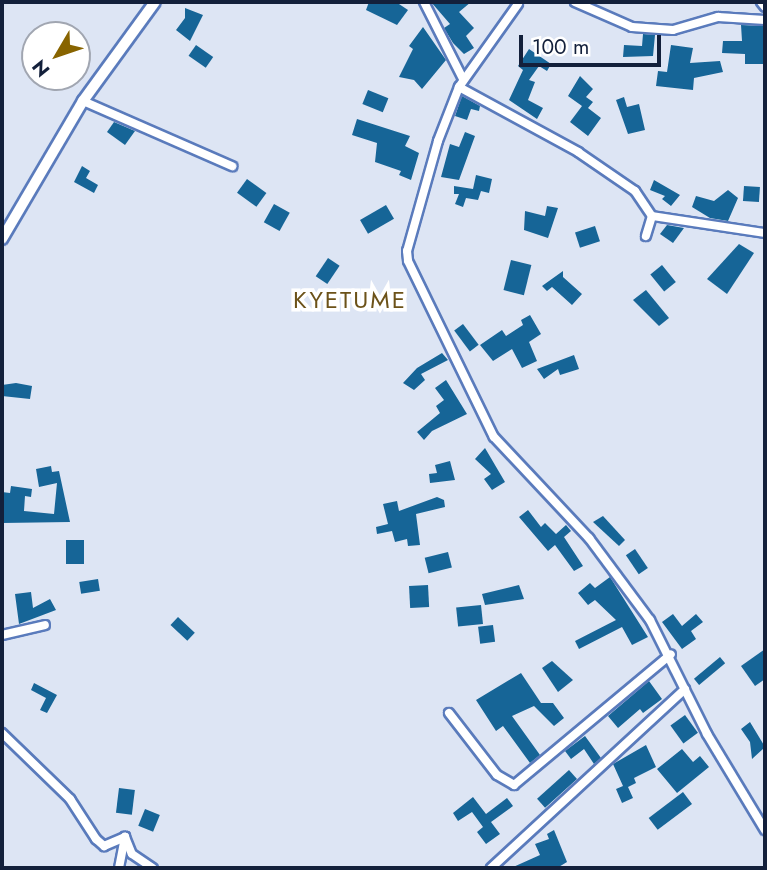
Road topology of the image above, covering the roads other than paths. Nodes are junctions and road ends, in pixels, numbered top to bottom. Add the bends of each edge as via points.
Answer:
1 (155, 2) edge
2 (424, 2) edge
3 (575, 2) edge
4 (761, 2) edge
5 (519, 3) edge
6 (765, 7) edge
7 (765, 20) edge
8 (461, 83) junction
9 (82, 101) junction
10 (232, 166) dead end
11 (652, 216) junction
12 (765, 233) edge
13 (646, 236) dead end
14 (2, 239) edge
15 (45, 625) dead end
16 (2, 635) edge
17 (671, 654) junction
18 (685, 689) junction
19 (449, 713) dead end
20 (2, 733) edge
21 (765, 830) edge
22 (125, 837) junction
23 (119, 868) edge
24 (153, 868) edge
25 (491, 868) edge

1 - 9 main road
2 - 8 street
3 - 7 street via 632,27 673,30 718,17
4 - 6 street
5 - 8 street
8 - 11 street via 635,191
8 - 17 street via 407,251 411,270 494,438 589,538
9 - 10 street
9 - 14 main road
11 - 12 street
11 - 13 street
15 - 16 street
17 - 18 street
17 - 19 street via 514,785 497,775
18 - 21 street
18 - 25 street
20 - 22 street via 70,799 104,846
22 - 23 street
22 - 24 street via 132,854

